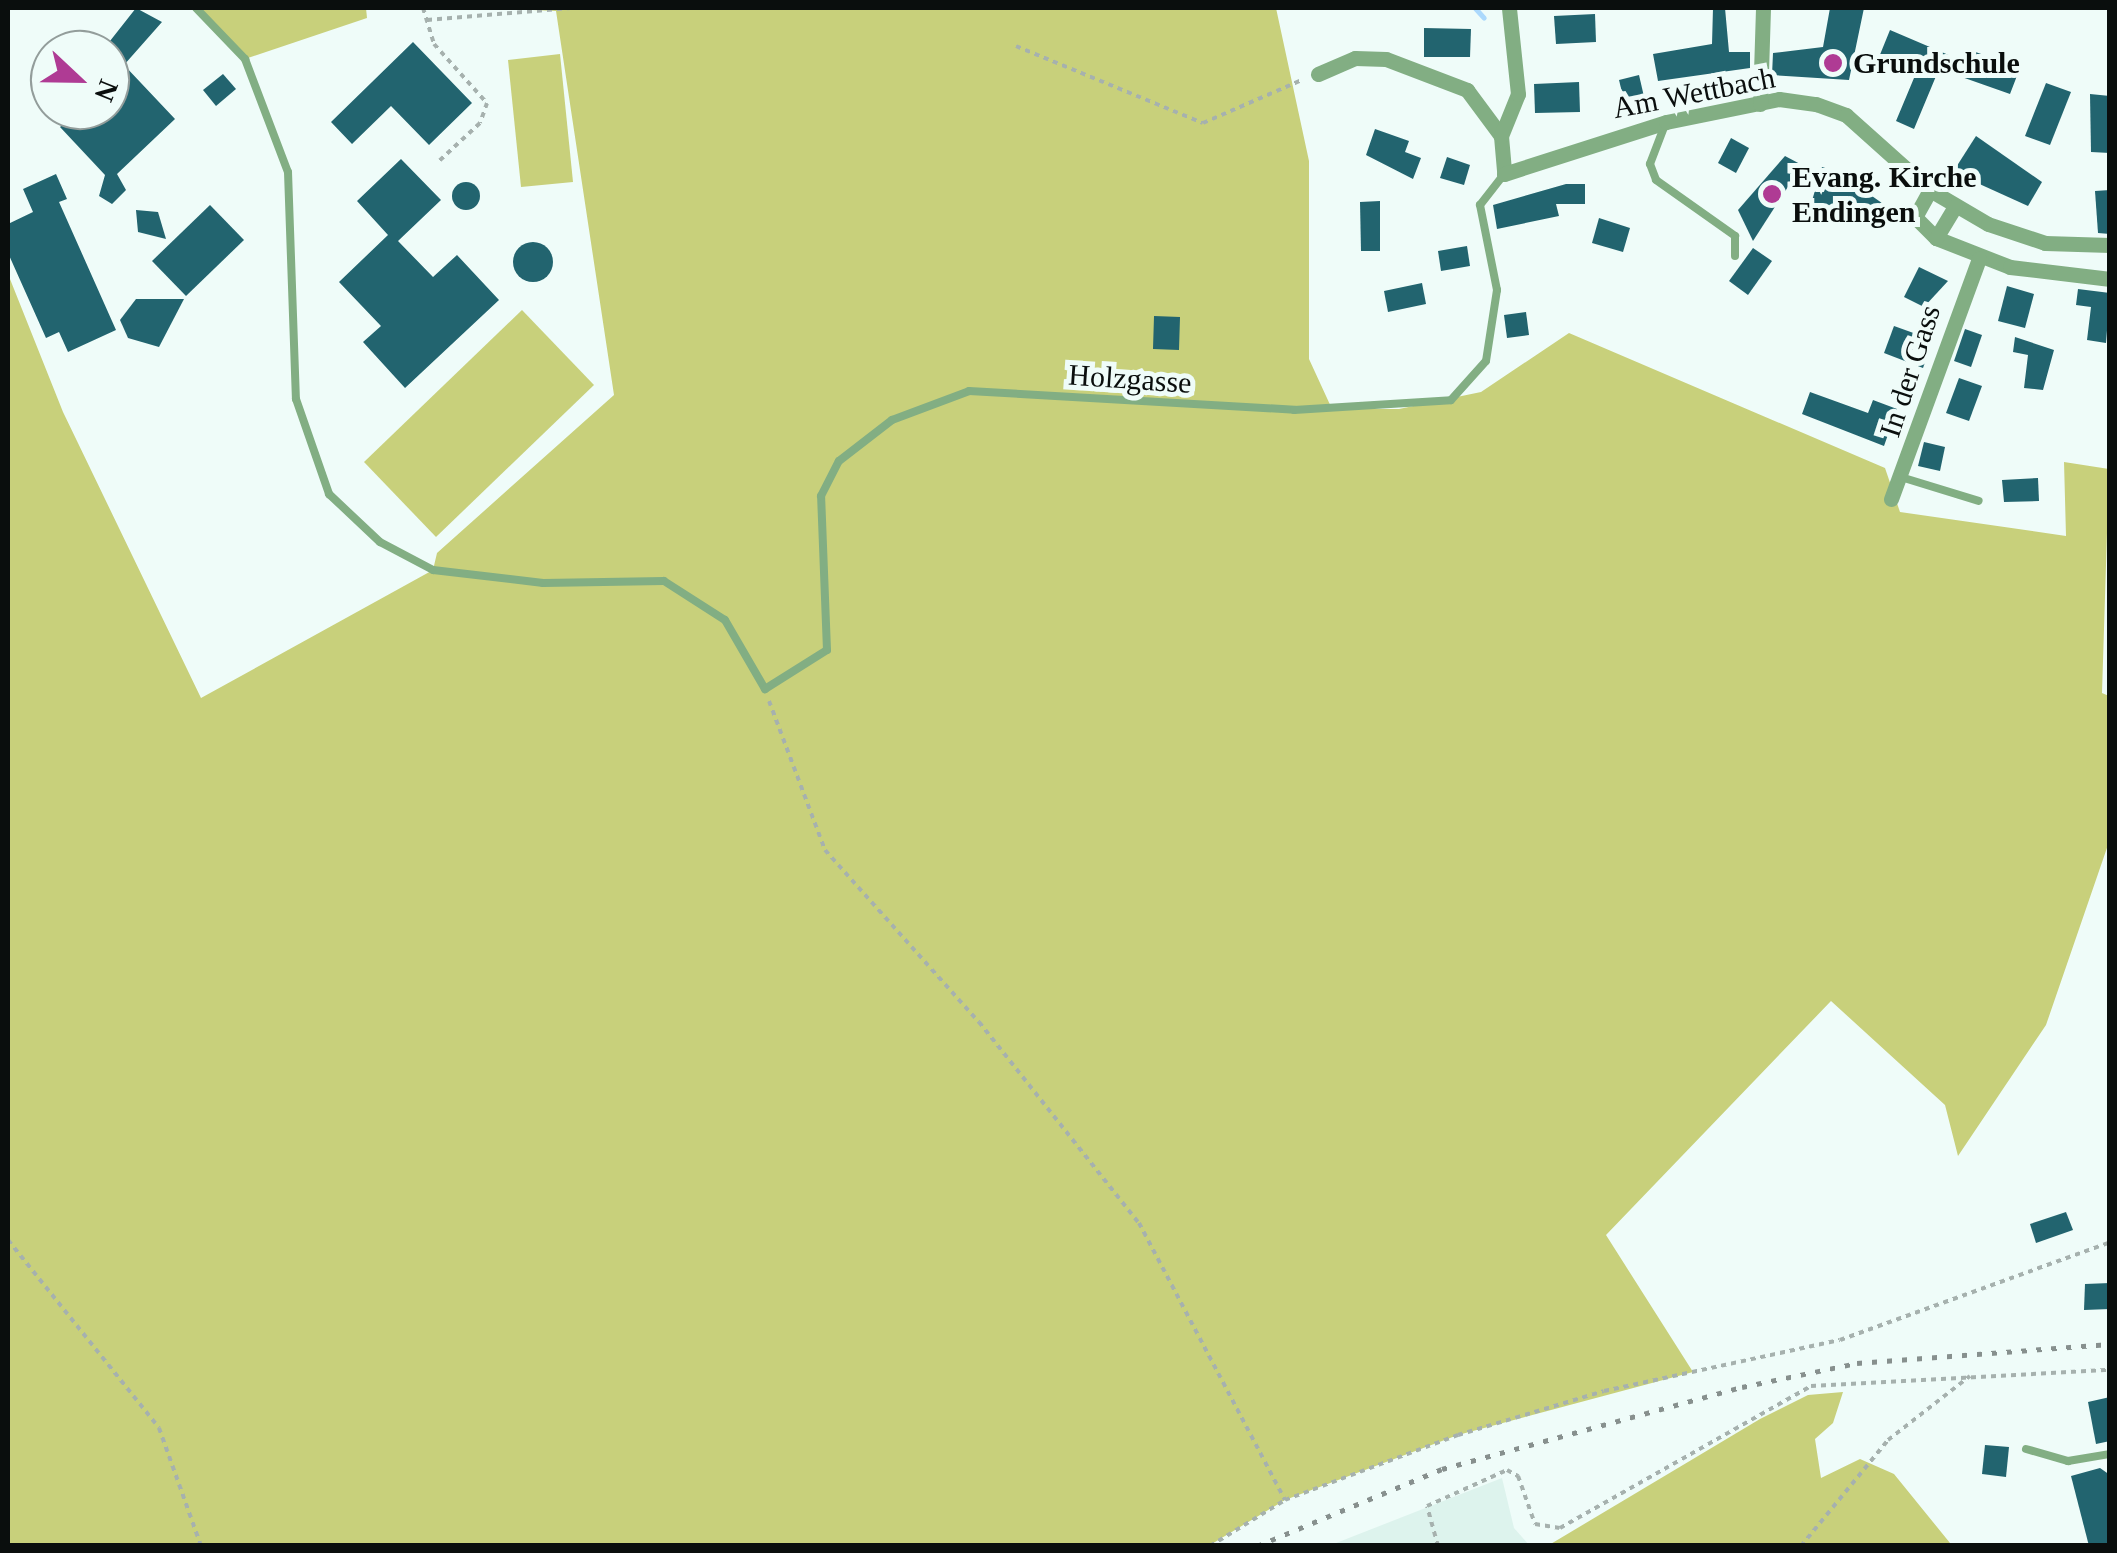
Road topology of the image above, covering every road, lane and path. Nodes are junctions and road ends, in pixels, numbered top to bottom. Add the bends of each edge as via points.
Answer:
1 (196, 8) edge
2 (423, 8) edge
3 (572, 8) edge
4 (1509, 8) edge
5 (1764, 8) edge
6 (425, 20) junction
7 (1016, 46) dead end
8 (1318, 74) joint
9 (1760, 104) junction
10 (1666, 122) junction
11 (1501, 136) junction
12 (438, 162) dead end
13 (1504, 174) junction
14 (1930, 190) junction
15 (1955, 206) junction
16 (1936, 238) junction
17 (2110, 245) edge
18 (1735, 256) dead end
19 (1978, 258) junction
20 (2110, 278) edge
21 (1904, 478) junction
22 (1892, 499) dead end
23 (1979, 502) dead end
24 (765, 688) junction
25 (8, 1240) edge
26 (2110, 1242) edge
27 (2110, 1370) edge
28 (1970, 1376) junction
29 (2026, 1449) dead end
30 (2110, 1454) edge
31 (1285, 1500) junction
32 (201, 1546) edge
33 (1210, 1546) edge
34 (1438, 1546) edge
35 (1801, 1546) edge

1 - 24 lane via 246,59 288,172 296,399 329,494 380,542 433,570 543,583 664,580 725,620
2 - 6 path
3 - 6 path
4 - 11 street via 1518,94
5 - 9 street
6 - 12 path via 434,44 487,103 480,123
7 - 8 path via 1203,123
8 - 11 street via 1355,58 1386,59 1467,90
9 - 10 street, Am Wettbach
9 - 14 street, Am Wettbach via 1779,99 1846,115
10 - 13 street, Am Wettbach
10 - 18 lane via 1650,164 1656,180 1735,236
11 - 13 street
13 - 24 lane, Holzgasse via 1480,205 1496,290 1486,361 1451,400 1294,410 969,391 892,420 839,461 821,496 827,650
14 - 15 street, Am Wettbach
14 - 16 street via 1915,217
15 - 16 street
15 - 17 street, Am Wettbach via 2045,243
16 - 19 street
19 - 20 street
19 - 21 street, In der Gass
21 - 22 street, In der Gass
21 - 23 lane
24 - 31 path via 825,850 979,1022 1138,1224
25 - 32 path via 160,1428
26 - 31 path via 1840,1340 1604,1391
27 - 28 path
28 - 34 path via 1811,1386 1560,1528 1535,1524 1518,1476 1507,1470 1426,1506
28 - 35 path via 1888,1440
29 - 30 lane via 2068,1461
31 - 33 path

